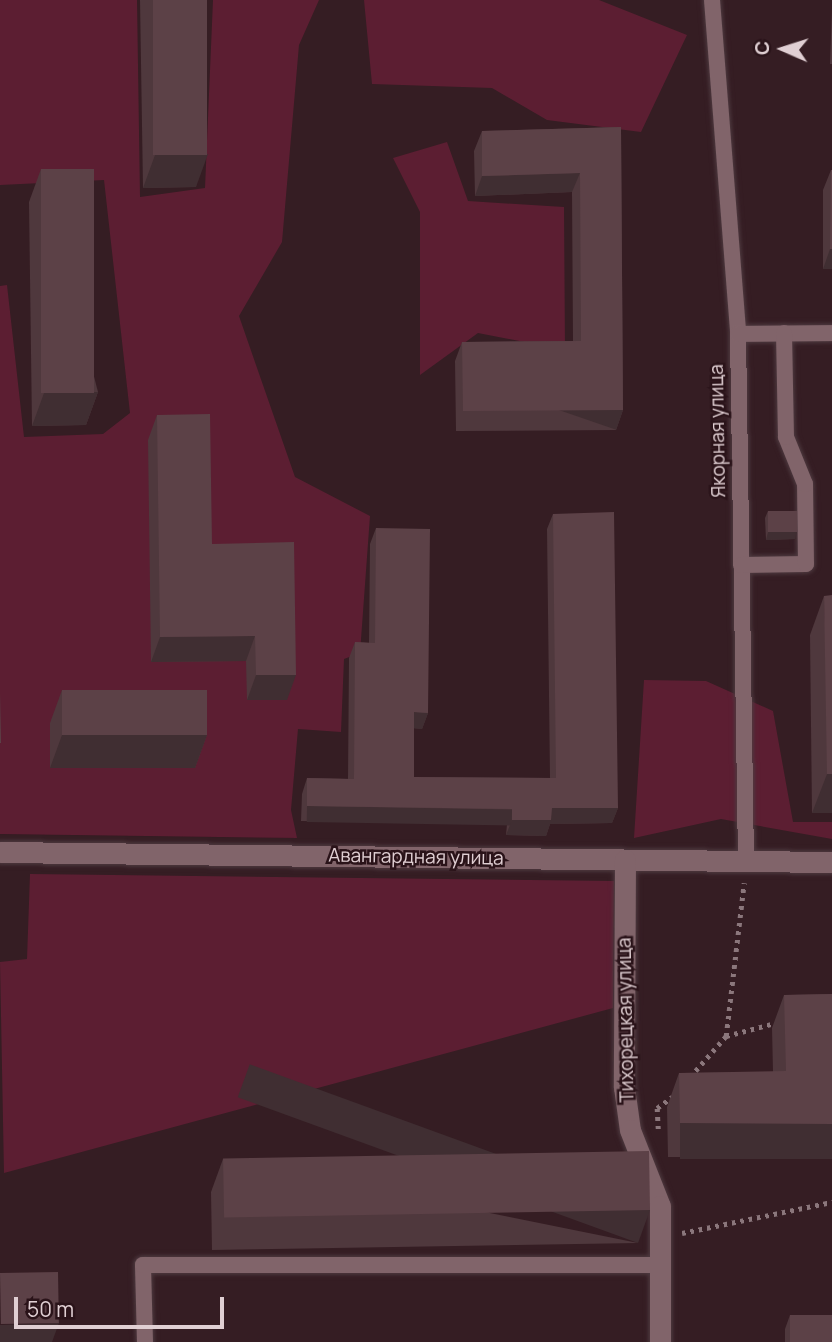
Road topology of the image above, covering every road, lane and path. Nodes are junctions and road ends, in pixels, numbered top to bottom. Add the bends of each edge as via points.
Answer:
1 (712, 0) edge
2 (784, 333) junction
3 (832, 333) edge
4 (737, 334) junction
5 (741, 565) junction
6 (0, 852) edge
7 (625, 860) junction
8 (746, 862) junction
9 (832, 863) edge
10 (791, 1019) edge
11 (726, 1036) junction
12 (658, 1136) dead end
13 (832, 1202) edge
14 (660, 1237) junction
15 (660, 1265) junction
16 (145, 1342) edge
17 (660, 1342) edge

1 - 4 lane, Якорная улица
2 - 3 lane
2 - 4 lane
2 - 5 lane via 786,438 805,484 806,564
4 - 5 lane, Якорная улица
5 - 8 lane, Якорная улица
6 - 7 street, Авангардная улица
7 - 8 street, Авангардная улица
7 - 14 street, Тихорецкая улица via 624,1087 630,1130 660,1206
8 - 9 street, Авангардная улица
8 - 11 path
10 - 11 path
11 - 12 path via 657,1108
13 - 14 path
14 - 15 street, Тихорецкая улица
15 - 16 lane via 143,1265
15 - 17 street, Тихорецкая улица

